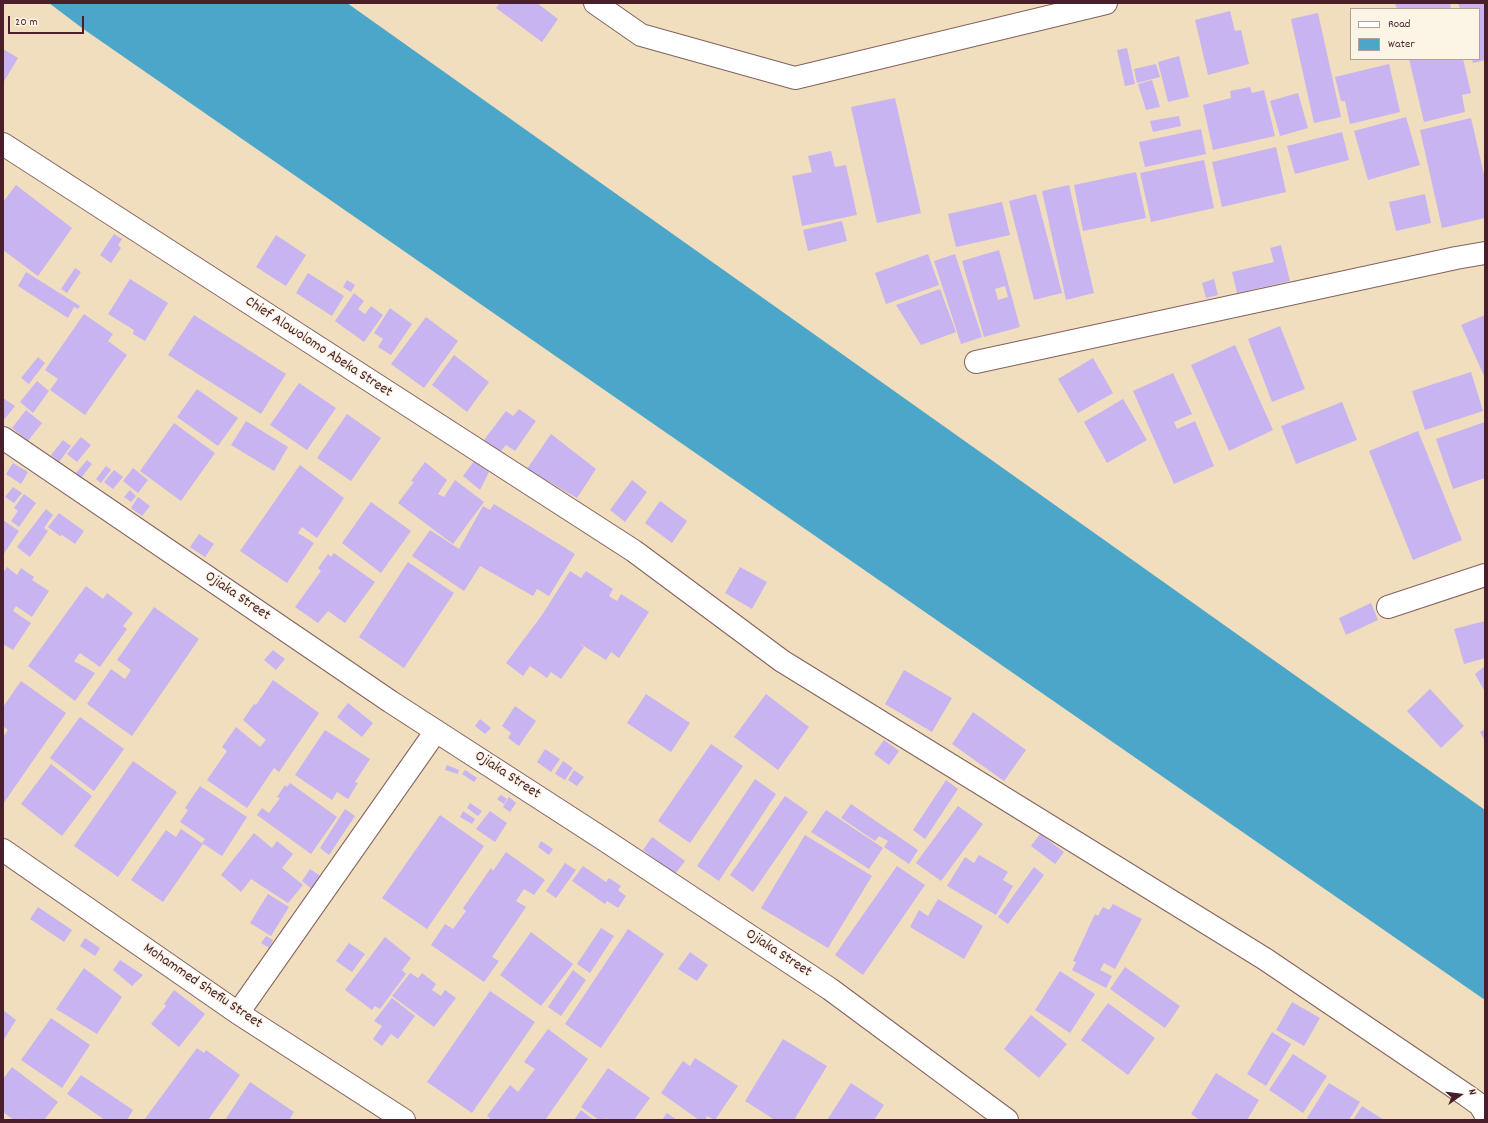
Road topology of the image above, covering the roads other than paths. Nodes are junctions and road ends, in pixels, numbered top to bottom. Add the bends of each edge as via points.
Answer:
1 (596, 3) edge
2 (1106, 3) edge
3 (3, 144) edge
4 (1485, 253) edge
5 (976, 362) dead end
6 (3, 438) edge
7 (1485, 574) edge
8 (1388, 607) dead end
9 (436, 731) junction
10 (3, 850) edge
11 (238, 1013) junction
12 (1485, 1114) edge
13 (404, 1120) edge
14 (1007, 1120) edge

1 - 2 street via 641,35 795,78
3 - 12 street, Chief Alowolomo Abeka Street via 634,551 782,661 1265,959 1466,1095 1480,1105
4 - 5 street
6 - 9 street, Ojiaka Street
7 - 8 street
9 - 11 street
9 - 14 street, Ojiaka Street via 830,988
10 - 11 street, Mohammed Shefiu Street
11 - 13 street, Mohammed Shefiu Street

